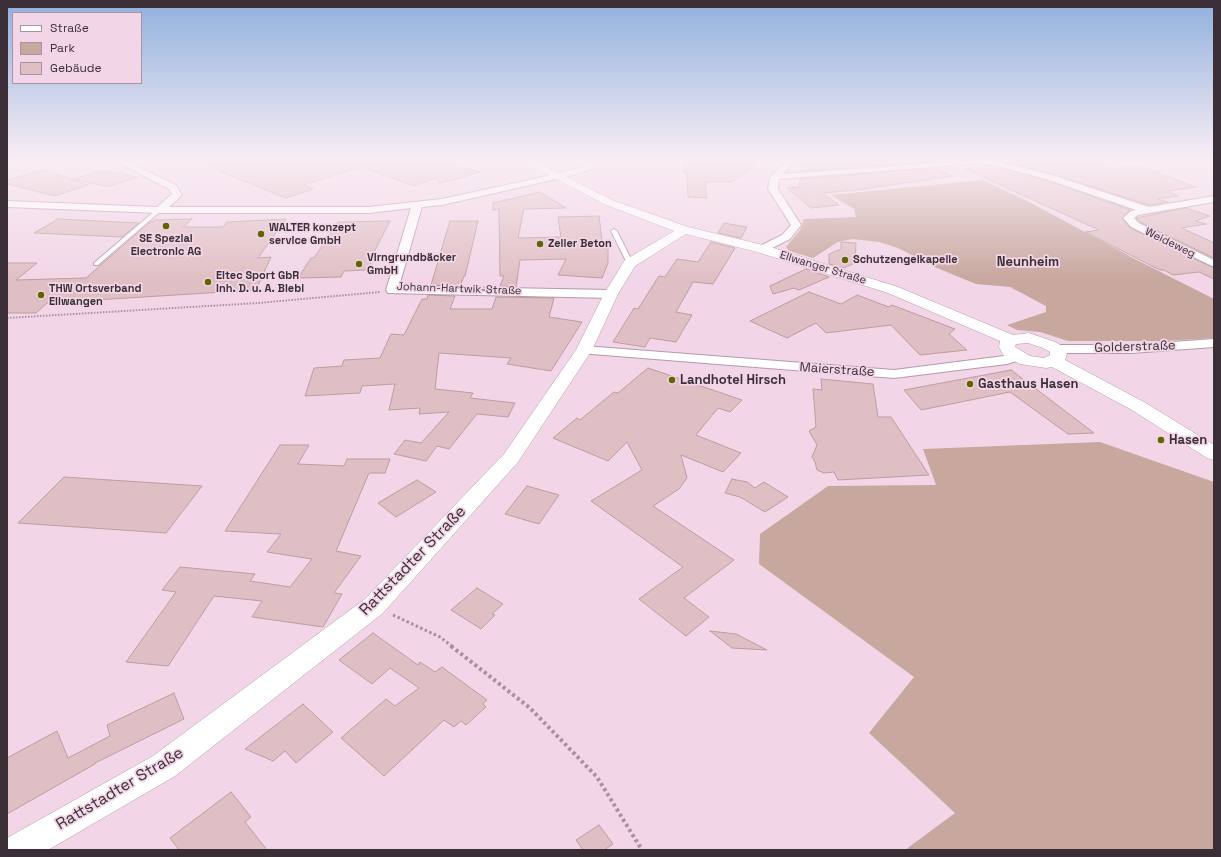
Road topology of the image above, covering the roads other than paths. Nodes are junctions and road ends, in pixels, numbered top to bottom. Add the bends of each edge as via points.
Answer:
1 (172, 199) edge
2 (456, 199) edge
3 (606, 199) edge
4 (779, 199) edge
5 (1116, 199) edge
6 (1214, 199) edge
7 (1197, 202) junction
8 (7, 204) edge
9 (417, 206) junction
10 (1214, 208) edge
11 (159, 210) junction
12 (1150, 210) junction
13 (684, 230) junction
14 (614, 231) dead end
15 (762, 250) junction
16 (630, 263) junction
17 (96, 264) dead end
18 (1214, 264) edge
19 (610, 294) junction
20 (1012, 340) junction
21 (1214, 342) edge
22 (584, 350) junction
23 (1055, 355) junction
24 (1017, 356) junction
25 (1214, 454) edge
26 (17, 850) edge

1 - 11 street
2 - 9 street
3 - 13 street, Ellwanger Straße
4 - 15 street via 796,225 786,237
5 - 12 street
6 - 7 street
7 - 10 street
7 - 12 street
8 - 11 street
9 - 11 street via 332,211
9 - 19 street, Johann-Hartwik-Straße via 392,290
11 - 17 lane
12 - 18 street, Weideweg via 1135,213 1128,218 1134,225
13 - 15 street, Ellwanger Straße
13 - 16 street, Rattstadter Straße
14 - 16 lane
15 - 20 street, Ellwanger Straße via 893,290
16 - 19 street, Rattstadter Straße
19 - 22 street, Rattstadter Straße
20 - 23 street, Ellwanger Straße via 1029,338 1049,344
20 - 24 street via 1006,347
21 - 23 street, Golderstraße
22 - 24 street, Maierstraße via 894,374 1007,360
22 - 26 street, Rattstadter Straße via 511,458 374,606 164,766
23 - 24 street, Ellwanger Straße via 1036,362
23 - 25 street, Ellwanger Straße

